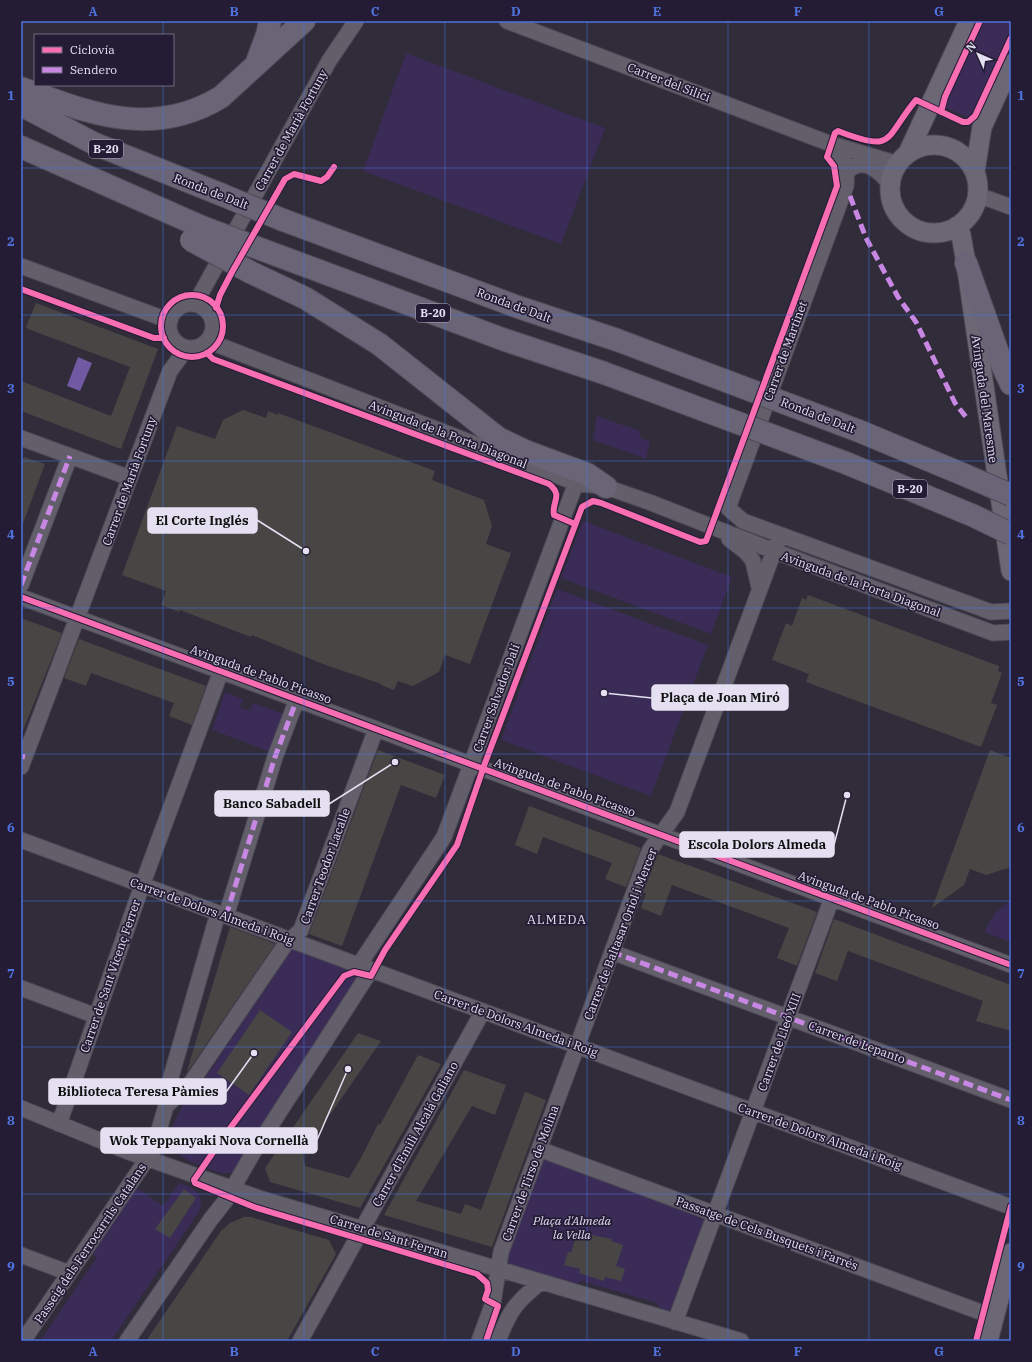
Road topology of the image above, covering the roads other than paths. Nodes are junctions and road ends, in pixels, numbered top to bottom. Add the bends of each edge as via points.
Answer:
1 (270, 21) edge
2 (304, 21) edge
3 (356, 21) edge
4 (507, 21) edge
5 (969, 21) edge
6 (1011, 64) edge
7 (255, 68) junction
8 (21, 88) edge
9 (36, 105) edge
10 (831, 144) junction
11 (21, 147) edge
12 (903, 159) junction
13 (848, 171) junction
14 (975, 171) junction
15 (890, 185) junction
16 (978, 197) junction
17 (1011, 207) edge
18 (957, 226) junction
19 (197, 234) junction
20 (966, 263) junction
21 (21, 266) edge
22 (195, 304) junction
23 (170, 321) junction
24 (208, 341) junction
25 (187, 348) junction
26 (1011, 384) edge
27 (21, 438) edge
28 (70, 456) junction
29 (130, 478) junction
30 (576, 483) junction
31 (606, 488) junction
32 (1011, 495) edge
33 (728, 508) junction
34 (690, 518) junction
35 (712, 527) junction
36 (780, 534) junction
37 (1011, 534) edge
38 (774, 551) junction
39 (1011, 571) edge
40 (21, 586) edge
41 (760, 589) junction
42 (21, 597) edge
43 (1011, 611) edge
44 (78, 618) junction
45 (1011, 632) edge
46 (221, 671) junction
47 (297, 699) junction
48 (376, 729) junction
49 (22, 760) edge
50 (472, 764) junction
51 (661, 834) junction
52 (21, 840) edge
53 (142, 885) junction
54 (832, 898) junction
55 (222, 914) junction
56 (290, 940) junction
57 (612, 952) junction
58 (1011, 965) edge
59 (365, 967) junction
60 (21, 988) edge
61 (483, 1011) junction
62 (96, 1016) junction
63 (788, 1017) junction
64 (577, 1046) junction
65 (1011, 1100) edge
66 (166, 1106) junction
67 (21, 1108) edge
68 (753, 1111) junction
69 (59, 1124) junction
70 (539, 1149) junction
71 (147, 1158) junction
72 (232, 1188) junction
73 (1011, 1207) edge
74 (715, 1213) junction
75 (363, 1229) junction
76 (1011, 1253) edge
77 (21, 1254) edge
78 (498, 1269) junction
79 (69, 1273) junction
80 (541, 1282) junction
81 (994, 1317) junction
82 (675, 1322) junction
83 (23, 1341) edge
84 (127, 1341) edge
85 (300, 1341) edge
86 (479, 1341) edge
87 (498, 1341) edge
88 (741, 1341) edge
89 (988, 1341) edge

1 - 7 highway
2 - 7 highway
3 - 22 street, Carrer de Marià Fortuny via 329,61
4 - 10 street, Carrer del Silici
5 - 12 main road
6 - 14 main road via 982,127
7 - 9 highway via 233,88 208,104 177,116 160,119 112,117
8 - 9 highway
9 - 32 highway, Ronda de Dalt / B-20, bridge via 95,144 283,220 518,307 617,340 859,431
10 - 12 street, Carrer del Silici
10 - 13 street via 844,160
11 - 19 highway, B-20
12 - 14 main road via 929,145 946,146 965,157
12 - 15 main road via 893,174
13 - 15 street via 857,164 862,164 881,173
13 - 33 street, Carrer de Martinet via 846,186
14 - 16 main road
15 - 18 main road via 893,205 900,217 911,226 930,233 944,232
16 - 17 street
16 - 18 main road via 968,217
18 - 20 main road, Avinguda del Maresme
19 - 31 highway, bridge via 250,272 305,298 379,344 498,438 587,474
19 - 37 highway, B-20, bridge via 263,250 505,340 604,373 846,463
20 - 26 highway
20 - 39 main road, Avinguda del Maresme
21 - 23 street
22 - 23 street via 177,309
22 - 24 street via 205,309 212,318 214,331
23 - 25 street via 170,334 173,339
24 - 25 street via 197,348
24 - 30 street, Avinguda de la Porta Diagonal
25 - 29 street, Carrer de Marià Fortuny via 170,371
27 - 28 street
28 - 29 street
28 - 40 street
29 - 44 street, Carrer de Marià Fortuny
30 - 31 street, Avinguda de la Porta Diagonal
30 - 50 street, Carrer Salvador Dalí
31 - 34 street, Avinguda de la Porta Diagonal
33 - 34 street, Avinguda de la Porta Diagonal via 723,517 718,519
33 - 36 street, Avinguda de la Porta Diagonal via 743,521
34 - 35 street, Avinguda de la Porta Diagonal
35 - 38 street, Avinguda de la Porta Diagonal
35 - 41 street, Avinguda de la Porta Diagonal via 751,557 756,566
36 - 38 street, Carrer de Baltasar Oriol i Mercer
36 - 43 street, Avinguda de la Porta Diagonal via 991,612
38 - 41 street, Carrer de Baltasar Oriol i Mercer
38 - 45 street, Avinguda de la Porta Diagonal via 994,633
41 - 51 street, Carrer de Baltasar Oriol i Mercer via 677,812
42 - 44 street, Avinguda de Pablo Picasso
44 - 46 street, Avinguda de Pablo Picasso
44 - 49 street, Carrer de Marià Fortuny
46 - 47 street, Avinguda de Pablo Picasso
46 - 53 street, Carrer de Sant Vicenç Ferrer
47 - 48 street, Avinguda de Pablo Picasso
47 - 55 street, Passeig dels Ferrocarrils Catalans
48 - 50 street, Avinguda de Pablo Picasso
48 - 56 street, Carrer Teodor Lacalle via 301,930
50 - 51 street, Avinguda de Pablo Picasso
50 - 59 street, Carrer Salvador Dalí via 444,837
51 - 54 street, Avinguda de Pablo Picasso
51 - 57 street, Carrer de Baltasar Oriol i Mercer via 650,850
52 - 53 street, Carrer de Dolors Almeda i Roig
53 - 55 street, Carrer de Dolors Almeda i Roig
53 - 62 street, Carrer de Sant Vicenç Ferrer
54 - 58 street, Avinguda de Pablo Picasso
54 - 63 street, Carrer de Lleó XIII
55 - 56 street, Carrer de Dolors Almeda i Roig
55 - 66 street, Passeig dels Ferrocarrils Catalans via 171,1076
56 - 59 street, Carrer de Dolors Almeda i Roig
56 - 66 street, Carrer Teodor Lacalle via 190,1084
57 - 63 street, Carrer de Lepanto
57 - 64 street, Carrer de Baltasar Oriol i Mercer
59 - 61 street, Carrer de Dolors Almeda i Roig
59 - 72 street
60 - 62 street
61 - 64 street, Carrer de Dolors Almeda i Roig
61 - 75 street, Carrer d'Emili Alcalá Galiano
62 - 69 street, Carrer de Sant Vicenç Ferrer
63 - 65 street, Carrer de Lepanto
63 - 68 street, Carrer de Lleó XIII
64 - 68 street, Carrer de Dolors Almeda i Roig
64 - 70 street, Carrer de Tirso de Molina
66 - 71 street, Passeig dels Ferrocarrils Catalans via 153,1150
67 - 69 street, Carrer de Sant Ferran
68 - 73 street, Carrer de Dolors Almeda i Roig
68 - 74 street, Carrer de Lleó XIII
69 - 71 street, Carrer de Sant Ferran
70 - 74 street, Passatge de Cels Busquets i Farrés
70 - 78 street, Carrer de Tirso de Molina via 501,1252
71 - 72 street, Carrer de Sant Ferran
71 - 79 street, Passeig dels Ferrocarrils Catalans
72 - 75 street, Carrer de Sant Ferran
72 - 84 street
74 - 81 street, Passatge de Cels Busquets i Farrés
74 - 82 street, Carrer de Lleó XIII
75 - 78 street, Carrer de Sant Ferran
75 - 85 street, Carrer d'Emili Alcalá Galiano
76 - 81 main road
77 - 79 street
78 - 80 street, Carrer de Sant Ferran
78 - 86 street, Carrer de Tirso de Molina via 492,1303
79 - 83 street, Passeig dels Ferrocarrils Catalans
80 - 82 street, Carrer de Sant Ferran
80 - 87 street via 524,1295 512,1309
81 - 89 main road
82 - 88 street, Carrer de Sant Ferran

